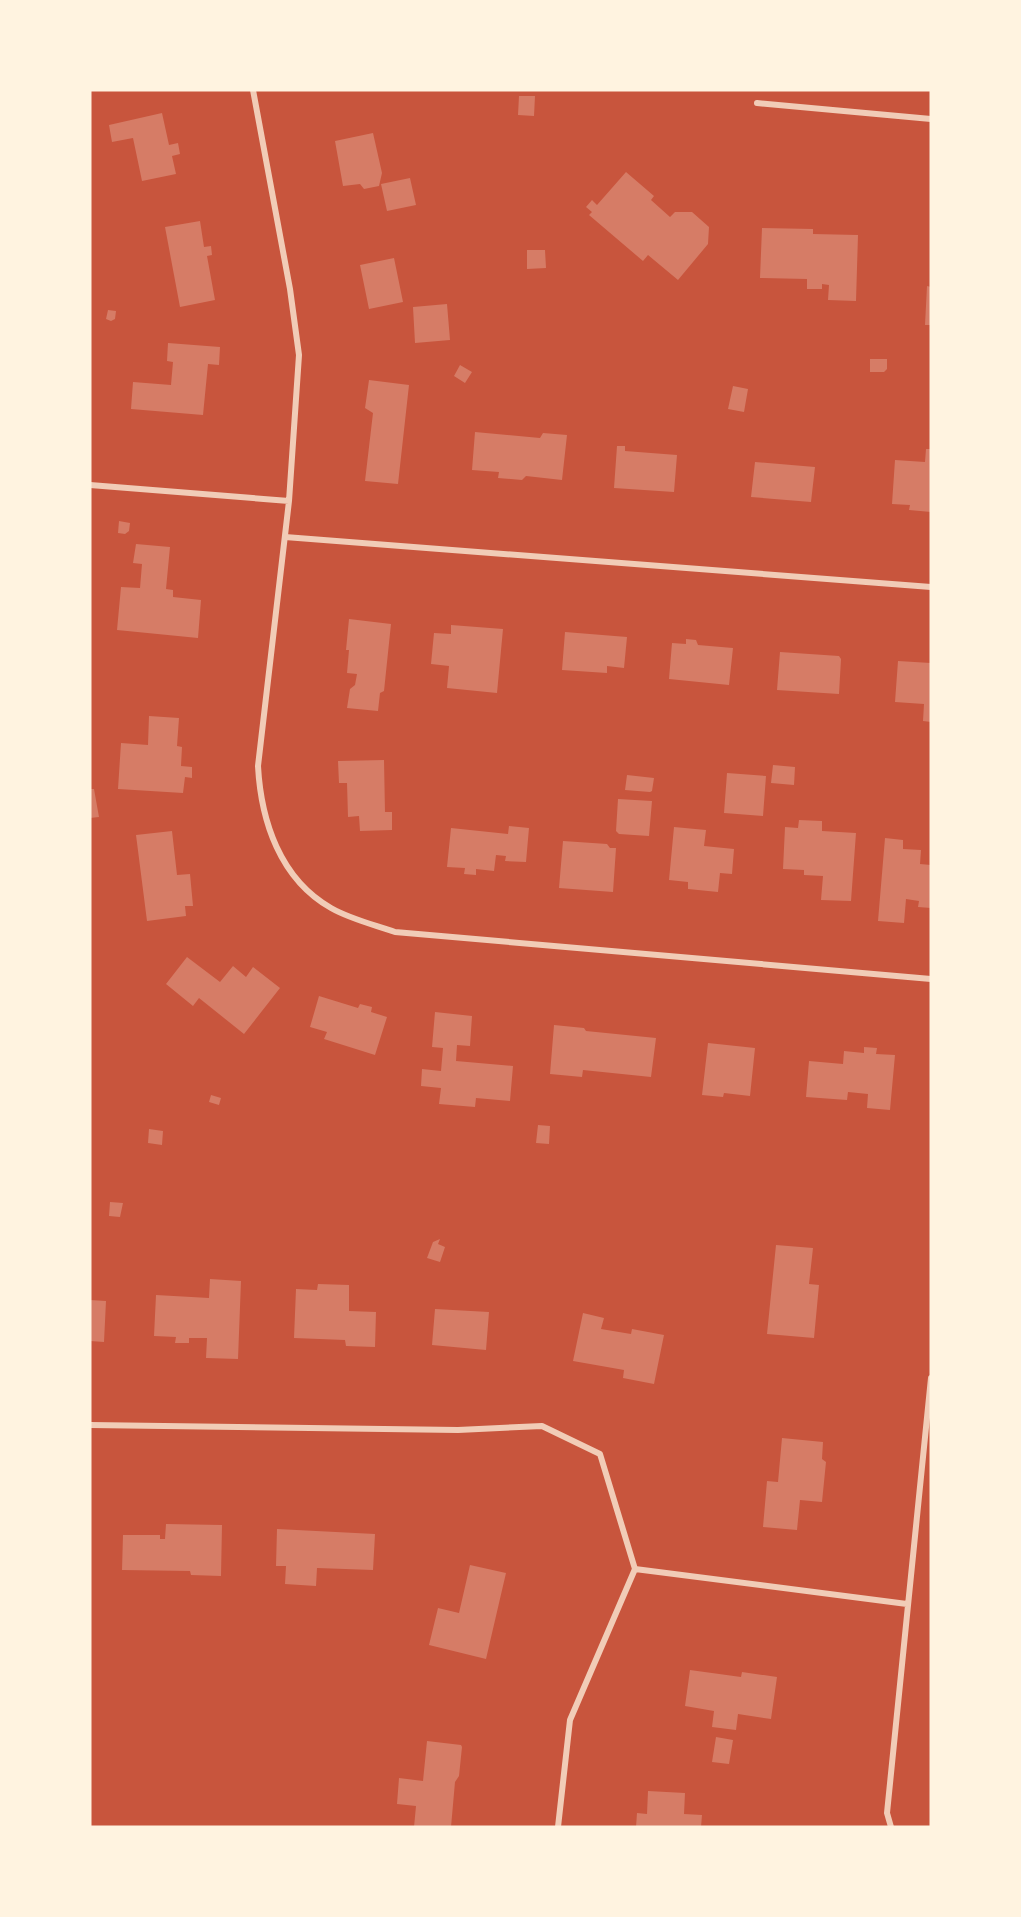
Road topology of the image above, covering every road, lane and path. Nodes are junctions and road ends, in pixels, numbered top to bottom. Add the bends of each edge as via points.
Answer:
1 (253, 90) edge
2 (757, 103) dead end
3 (931, 119) edge
4 (90, 484) edge
5 (289, 501) junction
6 (285, 537) junction
7 (931, 587) edge
8 (931, 979) edge
9 (931, 1378) edge
10 (90, 1425) edge
11 (635, 1569) junction
12 (907, 1604) junction
13 (558, 1827) edge
14 (891, 1827) edge

1 - 5 street via 299,355
2 - 3 street
4 - 5 street
5 - 6 street
6 - 7 street
6 - 8 street via 258,766 260,792 274,842 290,869 331,908 395,932
9 - 12 street
10 - 11 street via 458,1430 542,1426 600,1454
11 - 12 street
11 - 13 street via 570,1720
12 - 14 street via 887,1813

